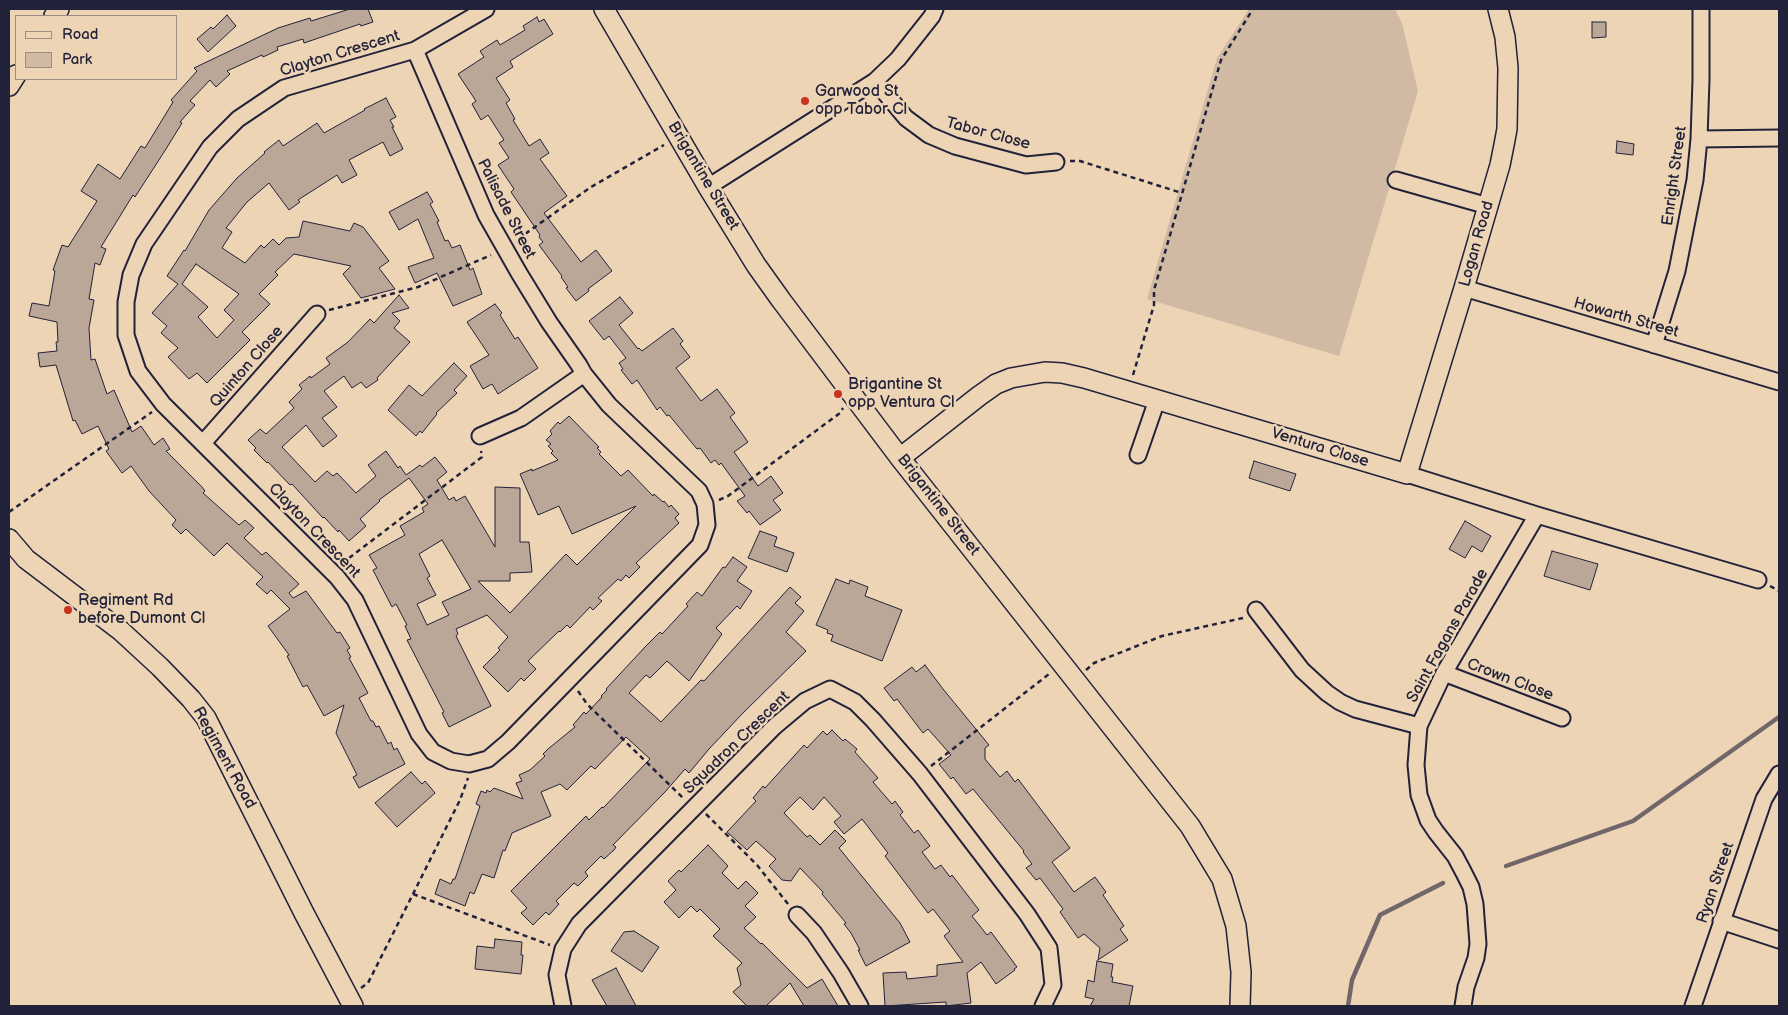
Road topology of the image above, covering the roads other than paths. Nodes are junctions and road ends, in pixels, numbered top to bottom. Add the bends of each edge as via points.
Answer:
1 (486, 9) edge
2 (604, 9) edge
3 (935, 9) edge
4 (1498, 9) edge
5 (1701, 9) edge
6 (415, 50) junction
7 (874, 81) junction
8 (1779, 138) edge
9 (1699, 139) junction
10 (1056, 162) road end
11 (1396, 180) dead end
12 (708, 187) junction
13 (1488, 206) junction
14 (1464, 288) junction
15 (317, 314) dead end
16 (1654, 344) junction
17 (584, 374) junction
18 (1779, 382) edge
19 (1156, 400) junction
20 (480, 436) road end
21 (203, 443) junction
22 (1138, 454) dead end
23 (900, 458) junction
24 (1407, 474) junction
25 (1537, 515) junction
26 (9, 539) edge
27 (1758, 580) dead end
28 (1258, 612) road end
29 (1444, 674) junction
30 (1562, 718) dead end
31 (1419, 726) junction
32 (1779, 774) edge
33 (797, 915) dead end
34 (1722, 921) junction
35 (1779, 940) edge
36 (351, 1002) edge
37 (563, 1006) edge
38 (860, 1006) edge
39 (1043, 1006) edge
40 (1240, 1006) edge
41 (1463, 1006) edge
42 (1693, 1006) edge

1 - 6 street, Clayton Crescent
2 - 12 street, Brigantine Street
3 - 7 street via 898,59
4 - 13 street, Logan Road via 1508,68 1507,129
5 - 9 street, Enright Street
6 - 17 street, Palisade Street via 486,216 518,273
6 - 21 street, Clayton Crescent via 284,88 238,119 210,147 144,244 131,275 126,302 126,335 138,371 163,404
7 - 10 street, Tabor Close via 906,118 929,135 955,146 1026,165
7 - 12 street
8 - 9 street
9 - 16 street, Enright Street via 1695,180 1679,262
11 - 13 street
12 - 23 street, Brigantine Street via 766,279
13 - 14 street, Logan Road
14 - 16 street, Howarth Street
14 - 24 street, Logan Road
15 - 21 street, Quinton Close
16 - 18 street, Howarth Street
17 - 20 street via 521,418
17 - 21 street, Clayton Crescent via 618,415 699,491 705,504 707,525 700,545 508,742 488,759 469,764 451,761 433,752 419,734 355,600 337,577
19 - 22 street
19 - 23 street, Ventura Close via 1062,373 1045,372 1011,378 979,396
19 - 24 street, Ventura Close
23 - 40 street, Brigantine Street via 1190,826 1222,879 1236,926 1241,972
24 - 25 street, Ventura Close
25 - 27 street, Ventura Close
25 - 29 street, Saint Fagans Parade
26 - 36 street, Regiment Road via 26,559 127,637 192,699 206,718
28 - 31 street via 1302,670 1334,697 1355,708
29 - 30 street, Crown Close
29 - 31 street, Saint Fagans Parade
31 - 41 street, Saint Fagans Parade via 1416,765 1419,795 1428,820 1455,856 1475,904 1476,958
32 - 34 street, Ryan Street via 1764,799
33 - 38 street via 814,933
34 - 35 street
34 - 42 street, Ryan Street
37 - 39 street, Squadron Crescent via 557,975 563,949 578,924 774,727 805,701 830,689 855,702 920,774 1049,948 1053,985

